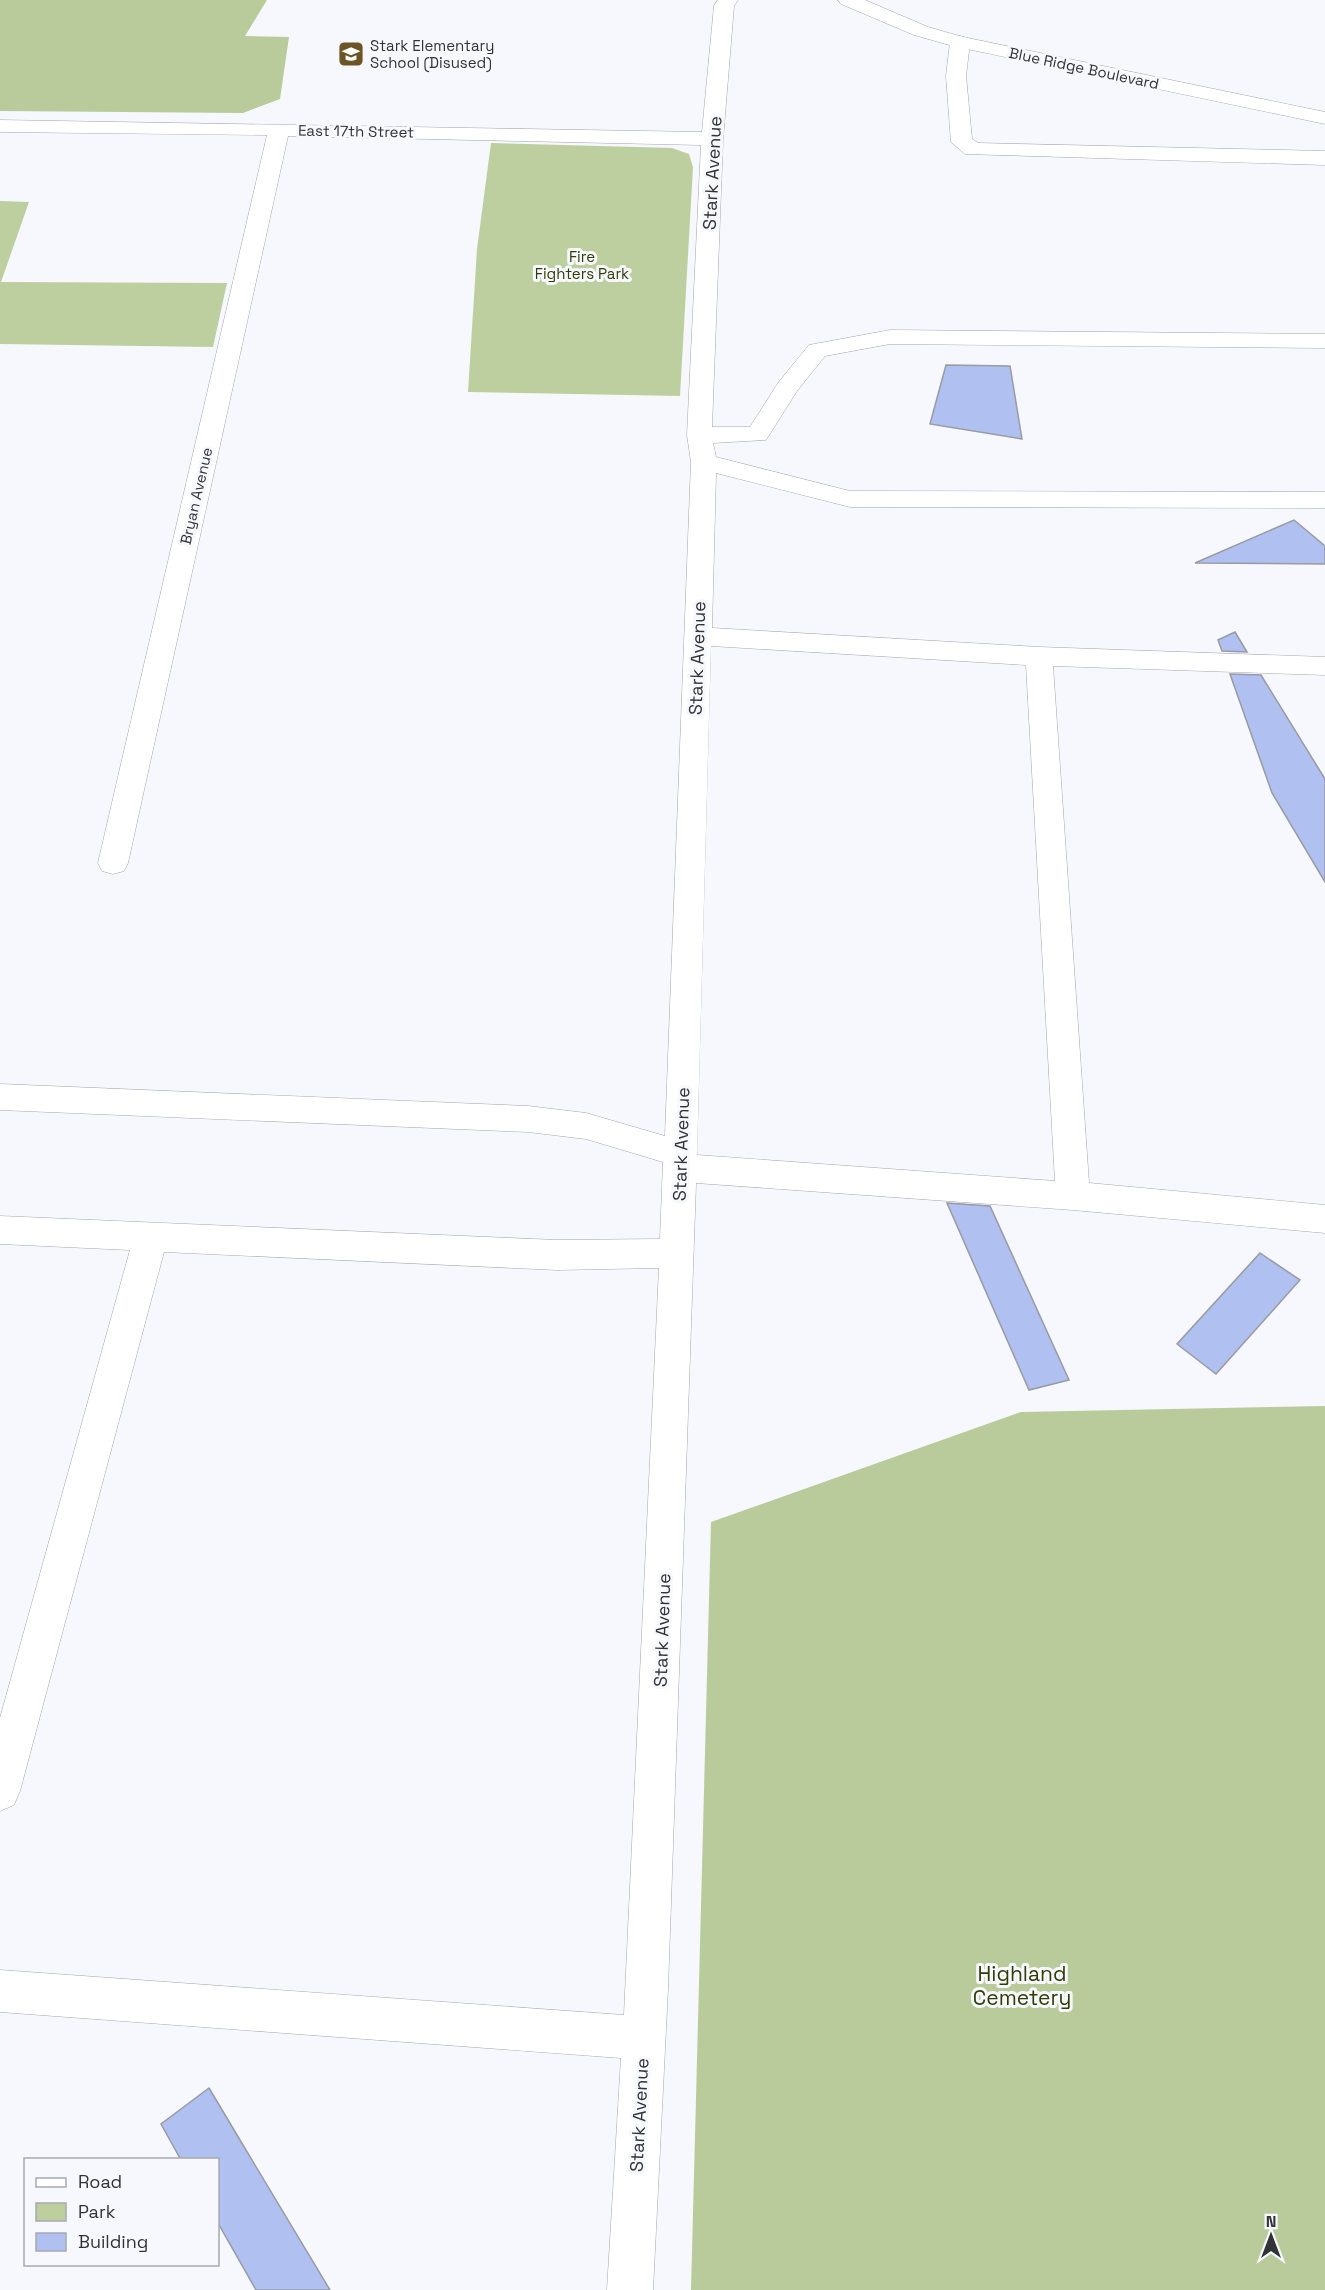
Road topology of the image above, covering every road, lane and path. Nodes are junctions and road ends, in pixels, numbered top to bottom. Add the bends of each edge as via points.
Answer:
1 (728, 0) edge
2 (848, 0) edge
3 (960, 42) junction
4 (1325, 118) edge
5 (0, 126) edge
6 (279, 129) junction
7 (712, 139) junction
8 (1325, 158) edge
9 (1325, 341) edge
10 (702, 448) junction
11 (1325, 500) edge
12 (698, 636) junction
13 (1039, 656) junction
14 (1325, 666) edge
15 (113, 863) dead end
16 (0, 1097) edge
17 (681, 1161) junction
18 (1072, 1196) junction
19 (1325, 1219) edge
20 (0, 1230) edge
21 (151, 1236) junction
22 (677, 1253) junction
23 (0, 1791) edge
24 (0, 1991) edge
25 (644, 2038) junction
26 (630, 2290) edge

1 - 7 street, Stark Avenue via 724,6
2 - 3 street, Blue Ridge Boulevard via 911,27
3 - 4 street, Blue Ridge Boulevard
3 - 8 street via 956,76 962,142 973,149
5 - 6 street, East 17th Street
6 - 7 street, East 17th Street
6 - 15 street, Bryan Avenue
7 - 10 street, Stark Avenue
9 - 10 street via 890,338 817,350 757,435
10 - 11 street via 850,499
10 - 12 street, Stark Avenue
12 - 13 street
12 - 17 street, Stark Avenue
13 - 14 street
13 - 18 street
16 - 17 street via 528,1119 586,1126
17 - 18 street
17 - 22 street, Stark Avenue
18 - 19 street
20 - 21 street
21 - 22 street via 556,1255
21 - 23 street
22 - 25 street, Stark Avenue
24 - 25 street
25 - 26 street, Stark Avenue

